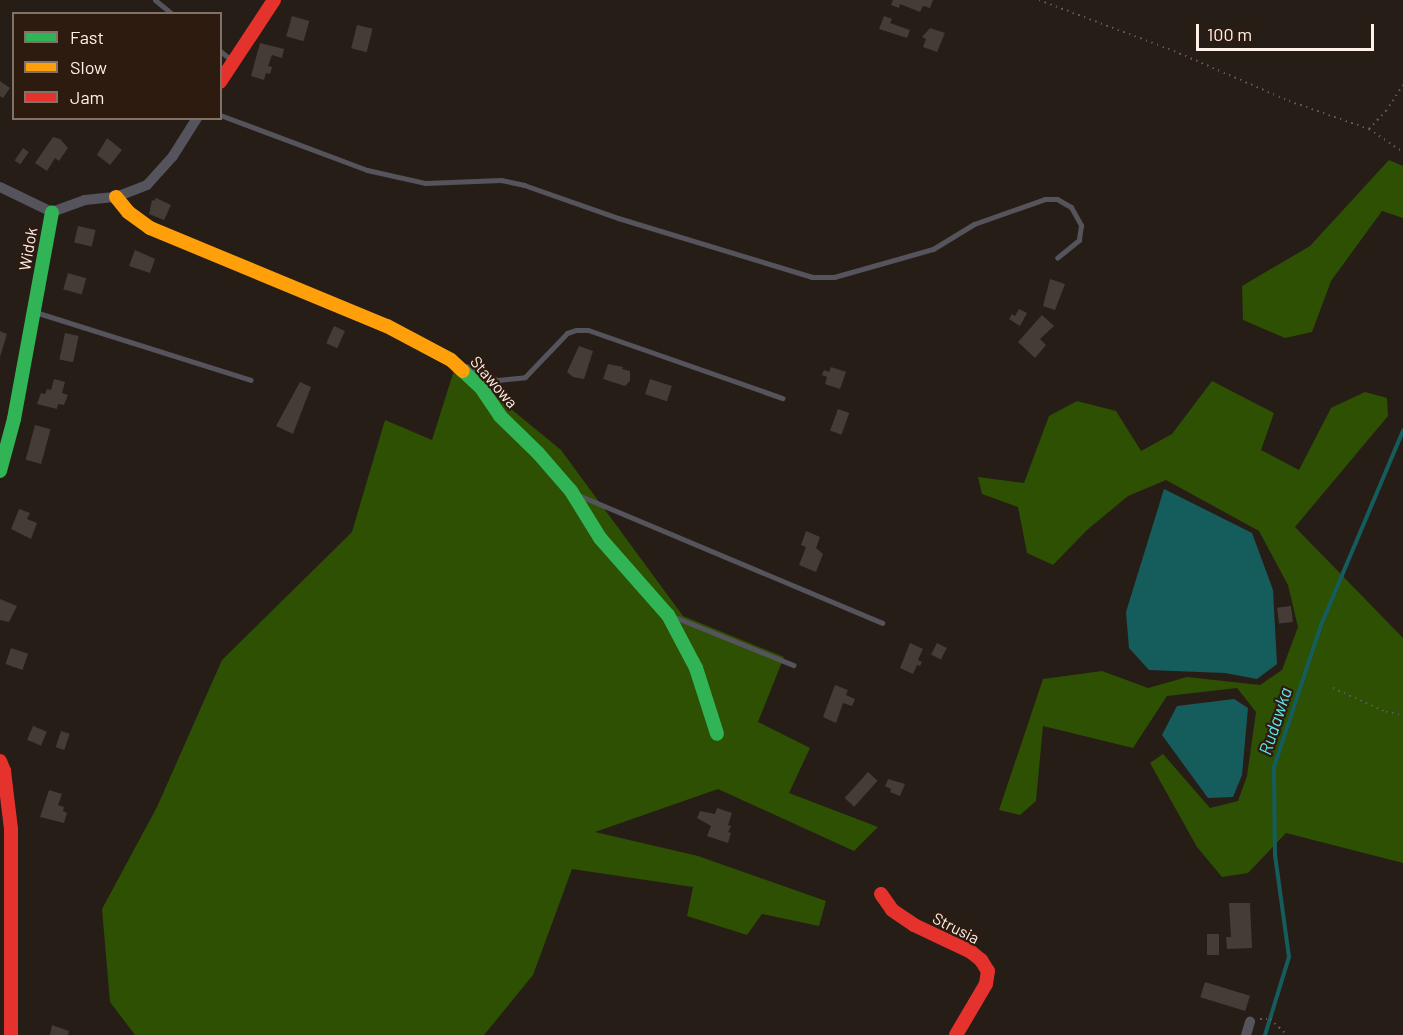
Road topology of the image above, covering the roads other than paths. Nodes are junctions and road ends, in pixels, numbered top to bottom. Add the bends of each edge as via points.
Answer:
1 (155, 0) edge
2 (274, 0) edge
3 (170, 12) edge
4 (222, 53) edge
5 (234, 62) junction
6 (222, 79) edge
7 (222, 117) edge
8 (196, 120) edge
9 (0, 187) edge
10 (116, 197) junction
11 (52, 212) junction
12 (1057, 258) dead end
13 (34, 311) junction
14 (451, 360) junction
15 (251, 380) dead end
16 (782, 399) dead end
17 (0, 467) edge
18 (571, 491) junction
19 (668, 615) junction
20 (882, 623) dead end
21 (794, 665) dead end
22 (717, 734) dead end
23 (0, 761) edge
24 (881, 894) dead end
25 (1250, 1022) road end
26 (11, 1035) edge
27 (956, 1035) edge
28 (1246, 1035) edge

1 - 3 lane
2 - 5 street
4 - 5 lane
5 - 6 street
7 - 12 lane via 367,170 425,183 501,180 524,185 812,277 834,277 933,249 974,224 1045,199 1057,199 1071,207 1081,225 1079,240
8 - 10 street, Widok via 173,156 147,185
9 - 11 street
10 - 11 street, Widok via 85,200
10 - 14 street, Stawowa via 150,228 387,326
11 - 13 street, Widok
13 - 15 lane
13 - 17 street, Widok via 14,419
14 - 16 lane via 498,380 511,380 525,376 567,333 588,330
14 - 18 street, Stawowa via 482,389 500,416
18 - 19 street, Stawowa via 600,538
18 - 20 lane via 634,521
19 - 21 lane
19 - 22 street, Stawowa via 696,668
23 - 26 street via 11,829
24 - 27 street, Strusia via 892,910 914,926 971,952 988,971 986,984
25 - 28 street

